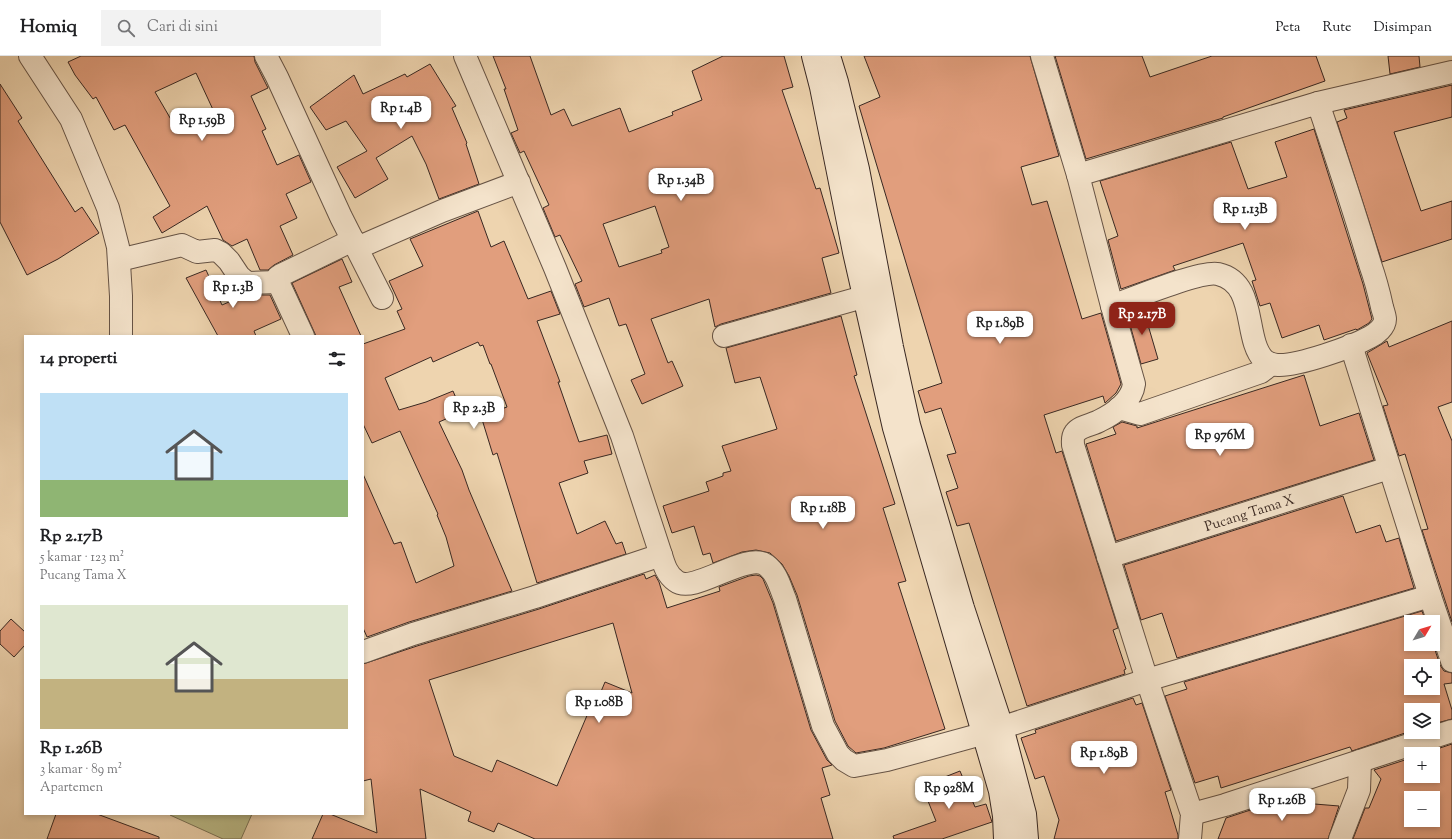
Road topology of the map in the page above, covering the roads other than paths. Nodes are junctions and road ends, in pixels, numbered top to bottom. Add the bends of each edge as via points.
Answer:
1 (30, 56) edge
2 (266, 56) edge
3 (465, 56) edge
4 (813, 56) edge
5 (829, 56) edge
6 (1042, 56) edge
7 (1452, 72) edge
8 (1318, 103) junction
9 (1078, 175) junction
10 (519, 182) junction
11 (355, 244) junction
12 (119, 260) junction
13 (278, 282) junction
14 (873, 295) junction
15 (382, 298) dead end
16 (1112, 306) junction
17 (120, 335) edge
18 (303, 335) edge
19 (724, 336) dead end
20 (1351, 345) junction
21 (1271, 364) junction
22 (1119, 408) junction
23 (1389, 468) junction
24 (661, 555) junction
25 (1108, 557) junction
26 (1430, 596) junction
27 (364, 649) edge
28 (1452, 661) edge
29 (1147, 680) junction
30 (992, 731) junction
31 (1452, 731) edge
32 (1360, 761) junction
33 (1192, 814) junction
34 (1005, 839) edge
35 (1028, 839) edge
36 (1190, 839) edge
37 (1340, 839) edge

1 - 12 street via 71,119 108,208
2 - 11 street
3 - 10 street
4 - 14 street
5 - 14 street via 858,169
6 - 9 street
7 - 8 street
8 - 9 street
8 - 20 street via 1351,200 1385,319 1380,329 1371,337
9 - 16 street
10 - 11 street
10 - 24 street via 622,436
11 - 13 street via 280,275
11 - 15 street
12 - 13 street via 182,245 197,252 215,250 221,253 247,283
12 - 17 street
13 - 18 street
14 - 19 street
14 - 30 street via 894,428 920,488
16 - 21 street via 1194,277 1216,273 1226,276 1237,285 1245,298 1258,350
16 - 22 street via 1134,384 1131,395
20 - 21 street via 1306,361 1279,366
20 - 23 street
21 - 22 street via 1261,372 1140,414
22 - 25 street via 1099,421 1076,431 1073,438
23 - 25 street, Pucang Tama X
23 - 26 street
24 - 27 street via 535,597
24 - 30 street via 666,570 677,582 683,584 713,576 747,562 760,562 772,571 785,599 823,726 838,754 848,764 854,766 887,760
25 - 29 street
26 - 28 street
26 - 29 street
29 - 30 street
29 - 33 street
30 - 34 street
30 - 35 street via 1024,814
31 - 32 street
32 - 33 street
32 - 37 street via 1359,790
33 - 36 street

